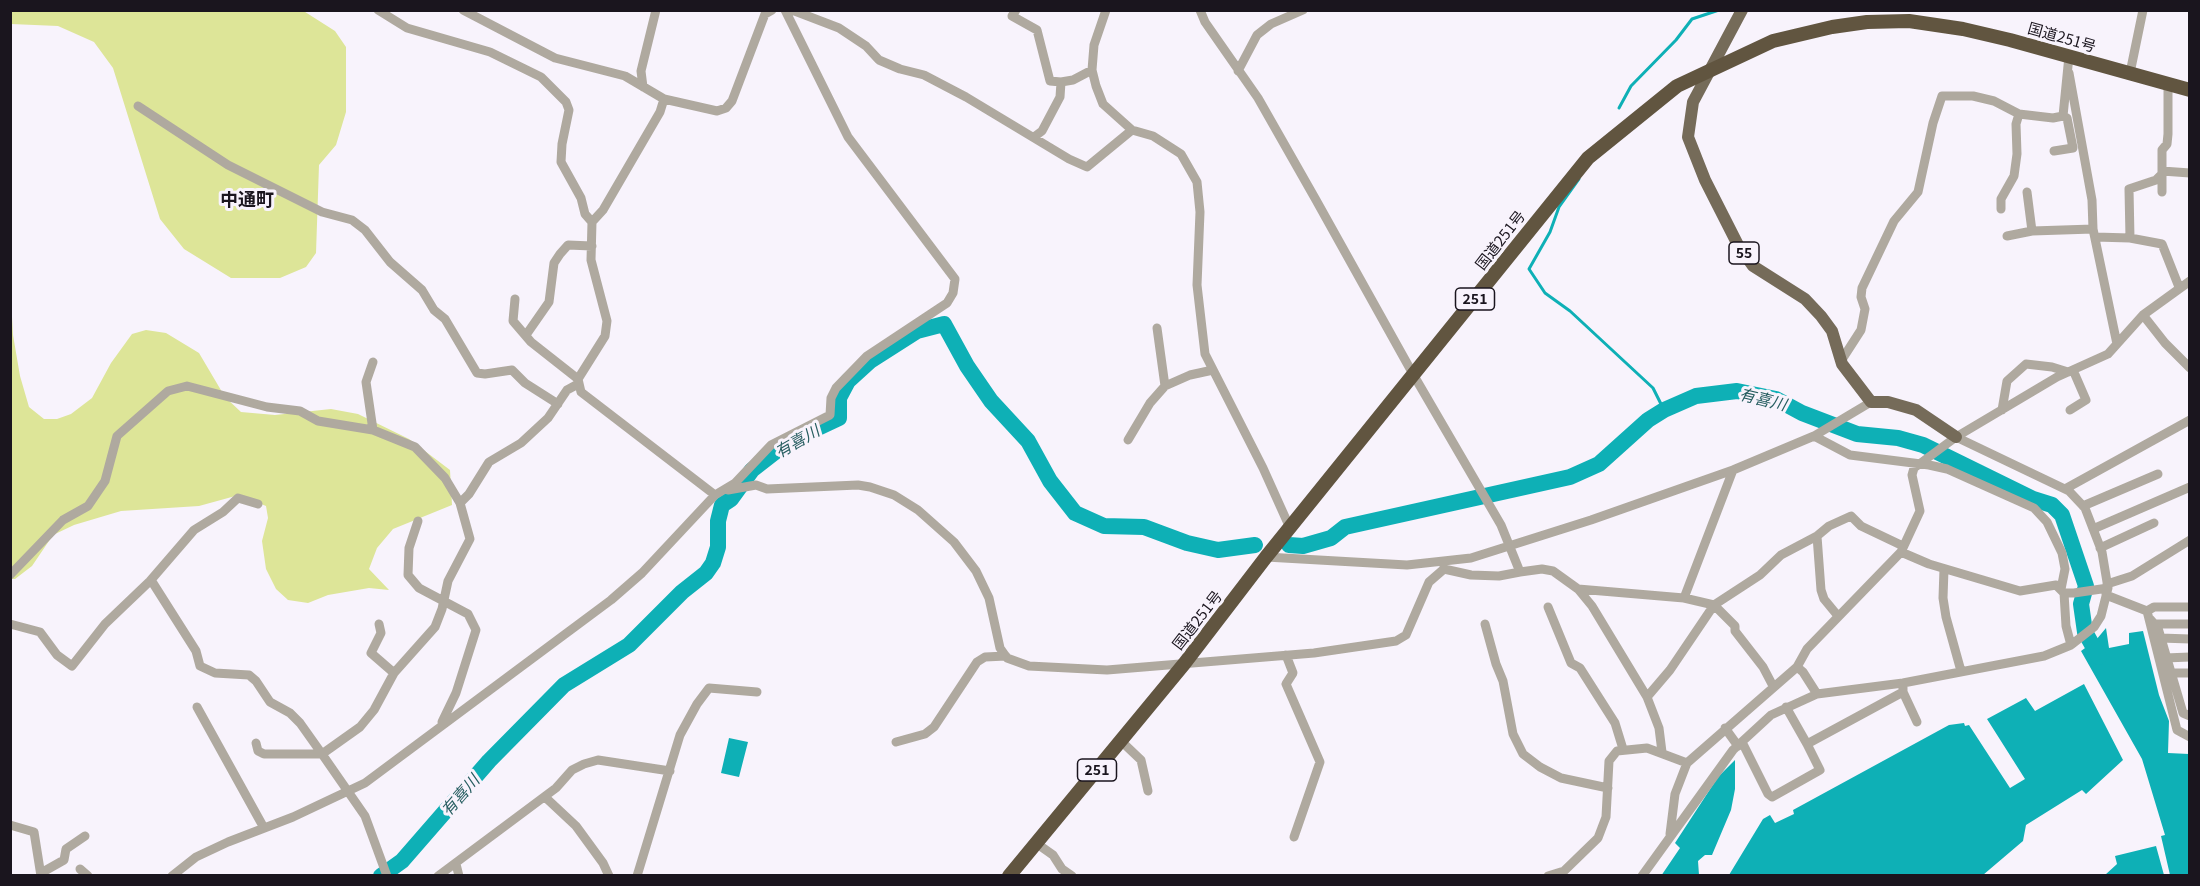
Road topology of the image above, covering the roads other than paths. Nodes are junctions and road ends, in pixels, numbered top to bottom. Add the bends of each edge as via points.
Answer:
1 (378, 10) edge
2 (463, 10) edge
3 (656, 10) edge
4 (772, 10) edge
5 (785, 10) edge
6 (792, 10) edge
7 (1016, 10) edge
8 (1106, 10) edge
9 (1200, 10) edge
10 (1304, 10) edge
11 (1742, 10) edge
12 (2144, 10) edge
13 (806, 13) edge
14 (2069, 56) junction
15 (1711, 69) junction
16 (1092, 70) junction
17 (1238, 71) junction
18 (2068, 71) junction
19 (2130, 73) junction
20 (1061, 82) junction
21 (2168, 84) junction
22 (643, 87) junction
23 (2190, 90) edge
24 (664, 99) junction
25 (138, 106) dead end
26 (2019, 114) junction
27 (2062, 116) junction
28 (1132, 130) junction
29 (1034, 137) junction
30 (2054, 151) dead end
31 (2162, 173) junction
32 (2190, 173) edge
33 (2027, 192) dead end
34 (2162, 192) dead end
35 (2001, 209) dead end
36 (592, 222) junction
37 (2032, 231) junction
38 (2094, 233) junction
39 (2007, 236) dead end
40 (2130, 237) junction
41 (592, 246) junction
42 (2190, 281) edge
43 (2179, 287) junction
44 (515, 299) dead end
45 (2143, 315) junction
46 (1157, 328) dead end
47 (526, 335) junction
48 (2116, 344) junction
49 (373, 362) dead end
50 (1841, 362) junction
51 (2190, 368) edge
52 (1213, 370) junction
53 (2071, 371) junction
54 (1413, 374) junction
55 (578, 381) junction
56 (1165, 386) junction
57 (1871, 402) junction
58 (558, 404) junction
59 (2070, 410) dead end
60 (2002, 411) junction
61 (2190, 420) edge
62 (373, 430) junction
63 (1814, 436) junction
64 (1956, 437) junction
65 (1128, 440) dead end
66 (1922, 461) junction
67 (1733, 470) junction
68 (2158, 474) dead end
69 (2190, 487) edge
70 (2065, 489) junction
71 (715, 495) junction
72 (460, 503) junction
73 (258, 504) dead end
74 (2083, 506) junction
75 (418, 521) dead end
76 (2154, 523) dead end
77 (1290, 528) junction
78 (2093, 529) junction
79 (1818, 536) junction
80 (2190, 540) edge
81 (1510, 545) junction
82 (2100, 548) junction
83 (1902, 549) junction
84 (1266, 557) junction
85 (1444, 566) junction
86 (1944, 569) junction
87 (1521, 572) junction
88 (10, 575) edge
89 (151, 580) junction
90 (1578, 589) junction
91 (2066, 592) junction
92 (2105, 592) junction
93 (1684, 598) junction
94 (444, 602) junction
95 (1714, 605) junction
96 (1548, 607) dead end
97 (2190, 607) edge
98 (1838, 616) junction
99 (2150, 617) junction
100 (10, 624) edge
101 (379, 624) dead end
102 (1485, 624) dead end
103 (2190, 624) edge
104 (2160, 638) junction
105 (2190, 639) edge
106 (2073, 644) junction
107 (1286, 655) junction
108 (1006, 656) junction
109 (2165, 657) junction
110 (2190, 657) edge
111 (1184, 663) junction
112 (1797, 667) junction
113 (1961, 671) junction
114 (394, 673) junction
115 (2169, 673) junction
116 (2190, 673) edge
117 (1773, 686) junction
118 (1903, 687) junction
119 (757, 692) dead end
120 (1816, 694) junction
121 (1647, 697) junction
122 (197, 707) dead end
123 (1786, 707) junction
124 (2190, 716) edge
125 (1917, 722) dead end
126 (441, 724) junction
127 (1725, 728) junction
128 (2190, 736) edge
129 (1120, 741) junction
130 (896, 742) dead end
131 (256, 743) dead end
132 (1740, 744) junction
133 (1807, 744) junction
134 (1623, 749) junction
135 (1662, 752) junction
136 (322, 754) junction
137 (1687, 763) junction
138 (670, 771) junction
139 (1608, 788) junction
140 (1148, 791) dead end
141 (348, 792) junction
142 (545, 797) junction
143 (10, 825) edge
144 (264, 828) junction
145 (84, 836) dead end
146 (1294, 837) dead end
147 (1670, 837) junction
148 (1036, 843) junction
149 (456, 864) junction
150 (1563, 873) edge
151 (41, 874) edge
152 (172, 876) edge
153 (387, 876) edge
154 (438, 876) edge
155 (459, 876) edge
156 (609, 876) edge
157 (637, 876) edge
158 (1009, 876) edge
159 (1072, 876) edge
160 (1548, 876) edge
161 (1642, 876) edge

1 - 36 street via 407,28 490,52 541,76 569,110 561,162
2 - 22 street via 555,58 625,76
3 - 22 street via 641,71
4 - 24 street via 765,14 726,108 717,111
5 - 71 street via 848,137 955,279 953,293 947,303 850,371 831,398 830,415 771,445 735,483
6 - 13 street
7 - 20 street via 1012,16 1037,30 1050,81
8 - 16 street via 1094,45
9 - 17 street
10 - 17 street via 1271,24 1257,35
11 - 15 main road, 55
12 - 19 street
13 - 29 street via 839,28 879,60 924,75
14 - 15 highway, 国道251号 / 251 via 1962,29 1909,21 1867,22 1773,41
14 - 18 street
14 - 19 highway, 国道251号 / 251
15 - 50 main road, 55 via 1693,102 1688,137 1692,151 1738,245 1753,266 1804,299 1821,316 1832,331
15 - 54 highway, 国道251号 / 251 via 1677,86 1588,158
16 - 20 street
16 - 28 street via 1103,104
17 - 54 street via 1258,99
18 - 27 street
18 - 38 street via 2092,200
19 - 21 highway, 国道251号 / 251
20 - 29 street via 1060,97 1042,131
21 - 23 highway, 国道251号 / 251
21 - 31 street via 2168,134 2162,150
22 - 24 street
24 - 36 street via 603,210
25 - 58 street via 228,165 322,212 352,220 422,290 434,310 445,319 477,373 512,370 525,384
26 - 27 street
26 - 35 street via 2014,176 2001,200
26 - 50 street via 1973,96 1942,96 1918,192 1894,221 1863,288 1861,330
27 - 30 street via 2067,118 2073,148
28 - 29 street via 1087,167
28 - 52 street via 1153,136 1181,154 1197,183 1197,285 1205,354
31 - 32 street
31 - 34 street
31 - 40 street via 2156,180 2129,189
33 - 37 street
36 - 41 street
37 - 38 street
37 - 39 street
38 - 40 street
38 - 48 street
40 - 43 street via 2162,244
41 - 47 street via 568,245 560,254 554,263 549,302
41 - 55 street via 591,260 607,321 605,336
42 - 43 street
43 - 45 street
44 - 47 street via 513,321
45 - 48 street
45 - 51 street
46 - 56 street
47 - 55 street
48 - 53 street via 2108,354
49 - 62 street via 366,382
50 - 57 main road, 55
52 - 56 street
52 - 77 street
53 - 59 street via 2086,400
53 - 60 street
53 - 60 street via 2026,364 2007,381
54 - 77 highway, 国道251号 / 251
54 - 81 street
55 - 58 street
55 - 71 street via 581,392
56 - 65 street
57 - 63 street
57 - 64 main road via 1900,404 1916,410
58 - 72 street via 521,443 489,462
60 - 64 street
61 - 70 street
62 - 72 street via 415,447 445,478
62 - 88 street via 318,421 300,411 267,407 187,386 168,391 117,436 105,481 88,506 63,520
63 - 66 street via 1850,455
63 - 67 street
64 - 66 street
64 - 70 street
66 - 83 street via 1912,476 1920,511
66 - 91 street via 1966,476 2034,508 2047,522 2062,553
67 - 81 street
67 - 93 street
68 - 74 street
69 - 78 street
70 - 74 street
71 - 108 street via 756,485 767,489 870,487 894,495 954,542 976,572 989,598 1000,648
71 - 126 street via 642,573 611,600
72 - 94 street via 470,539 448,581
73 - 89 street via 238,498 223,513 194,530
74 - 78 street
75 - 94 street via 409,548 408,575 419,588
76 - 82 street
77 - 84 highway, 国道251号 / 251
78 - 82 street
79 - 83 street via 1851,516
79 - 95 street via 1781,555 1760,575
79 - 98 street via 1821,590
80 - 92 street
81 - 85 street
81 - 87 street
82 - 92 street
83 - 86 street
83 - 98 street
84 - 85 street
84 - 111 highway, 国道251号 / 251
85 - 87 street via 1471,575
85 - 107 street via 1429,582 1407,635 1359,648
86 - 91 street via 2020,591 2056,585
86 - 113 street via 1946,617
87 - 90 street via 1547,569
89 - 100 street via 105,624 72,666 57,655 40,632
89 - 136 street via 196,651 200,666 215,673 249,675 270,702 300,723
90 - 93 street
90 - 121 street
91 - 92 street
91 - 106 street via 2066,626
92 - 99 street
92 - 106 street via 2101,616
93 - 95 street
94 - 114 street via 435,627
94 - 126 street via 468,614 476,630 456,693
95 - 117 street via 1735,626
95 - 121 street
96 - 134 street via 1571,663 1580,668 1615,723
97 - 99 street via 2154,607
98 - 112 street via 1807,649
99 - 103 street
99 - 104 street
99 - 128 street via 2177,730
101 - 114 street via 381,633 371,653
102 - 139 street via 1514,734 1524,754 1561,778
104 - 105 street
104 - 109 street
106 - 113 street via 2044,656
107 - 111 street
107 - 146 street via 1293,673 1286,684 1320,762
108 - 111 street via 1029,666 1107,670
108 - 130 street via 985,657 977,662 934,727 925,734
109 - 110 street
109 - 115 street
111 - 129 highway, 国道251号 / 251
112 - 117 street
112 - 120 street
113 - 118 street
114 - 136 street via 360,727
115 - 116 street
115 - 124 street via 2183,713
117 - 127 street
118 - 120 street
118 - 125 street
118 - 133 street
119 - 138 street via 709,688 680,735
120 - 123 street
121 - 135 street via 1659,728
122 - 144 street
123 - 132 street via 1771,715
123 - 133 street
126 - 141 street
127 - 132 street
127 - 137 street
129 - 140 street via 1141,760
129 - 148 highway, 国道251号 / 251
131 - 136 street via 258,751 264,754
132 - 133 street via 1772,797 1820,770
132 - 147 street
134 - 135 street
134 - 139 street via 1609,761
135 - 137 street
136 - 141 street
137 - 147 street via 1675,794
138 - 142 street via 598,760 572,770
138 - 157 street
139 - 150 street via 1606,817 1598,838
141 - 144 street
141 - 153 street via 365,816
142 - 149 street
142 - 156 street via 576,826
143 - 151 street via 34,832
144 - 152 street via 196,857
145 - 151 street via 66,849 64,860
147 - 161 street
148 - 158 highway, 国道251号 / 251
148 - 159 street
149 - 154 street
149 - 155 street
150 - 160 street

